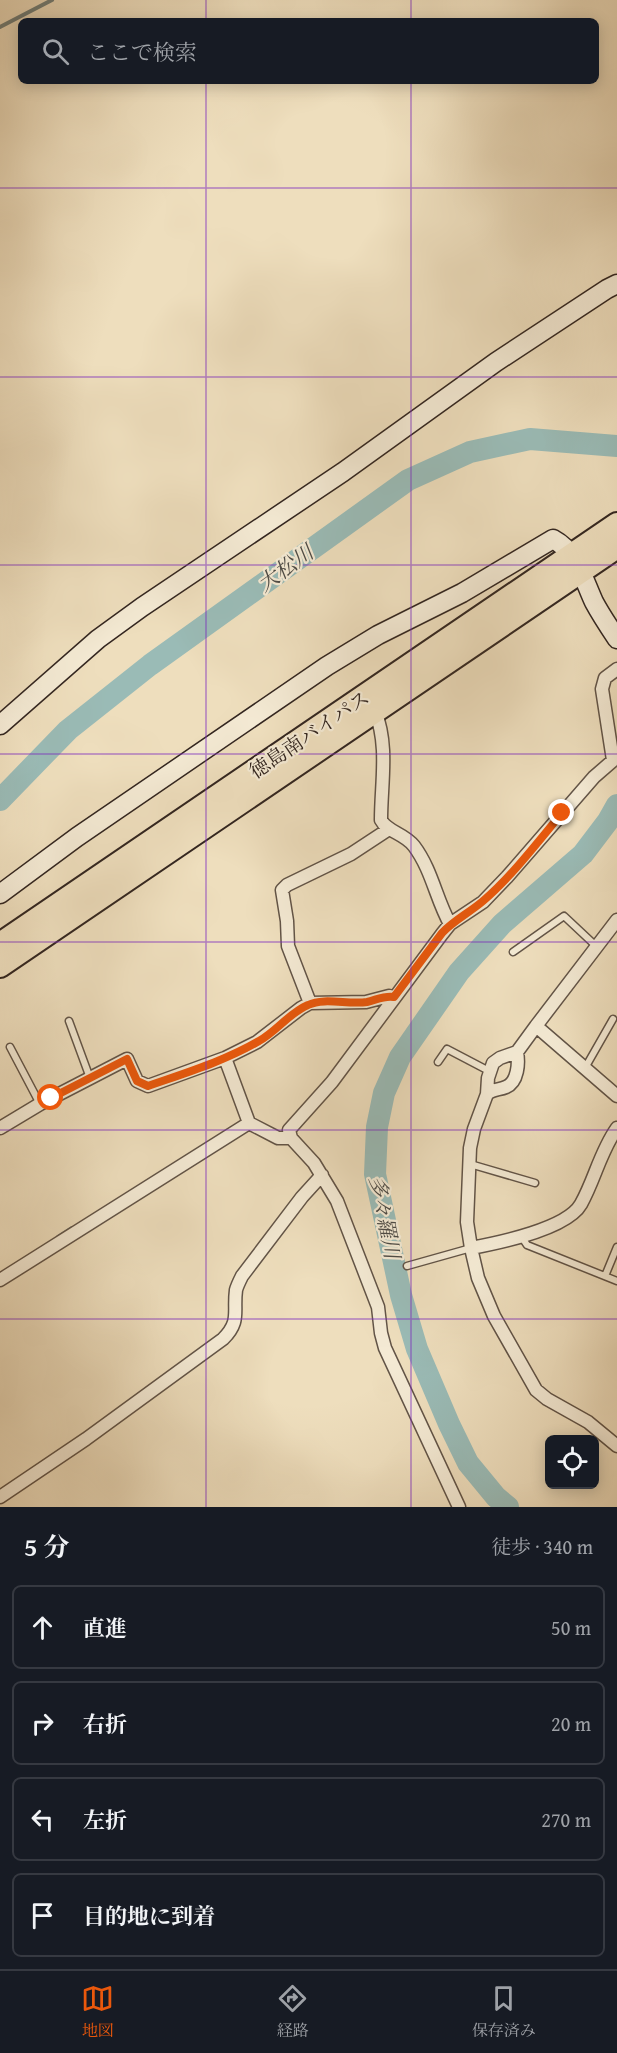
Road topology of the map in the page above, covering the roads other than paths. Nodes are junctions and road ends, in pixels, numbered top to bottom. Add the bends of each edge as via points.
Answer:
1 (617, 284) edge
2 (617, 524) edge
3 (617, 547) edge
4 (577, 564) junction
5 (617, 639) edge
6 (617, 669) edge
7 (375, 711) junction
8 (0, 725) edge
9 (614, 763) edge
10 (389, 829) junction
11 (0, 894) edge
12 (617, 920) edge
13 (450, 924) junction
14 (0, 944) edge
15 (596, 946) junction
16 (513, 952) dead end
17 (0, 966) edge
18 (394, 997) junction
19 (310, 1004) junction
20 (613, 1019) dead end
21 (69, 1021) dead end
22 (536, 1026) junction
23 (10, 1047) dead end
24 (517, 1052) junction
25 (225, 1058) junction
26 (438, 1062) dead end
27 (585, 1068) junction
28 (489, 1071) junction
29 (90, 1078) junction
30 (487, 1094) junction
31 (617, 1096) edge
32 (40, 1104) junction
33 (249, 1123) junction
34 (0, 1128) edge
35 (617, 1128) edge
36 (291, 1138) junction
37 (470, 1164) junction
38 (321, 1174) junction
39 (535, 1183) dead end
40 (521, 1236) junction
41 (617, 1247) edge
42 (471, 1248) junction
43 (408, 1266) dead end
44 (604, 1276) junction
45 (0, 1280) edge
46 (617, 1281) edge
47 (617, 1446) edge
48 (0, 1497) edge
49 (459, 1507) edge

1 - 8 street via 496,362 343,472 142,607 98,639
2 - 4 highway, 徳島南バイパス
3 - 4 highway, 徳島南バイパス
4 - 5 street
4 - 7 highway, 徳島南バイパス
4 - 11 street via 564,545 553,539 462,593 368,641 173,771
4 - 14 highway, 徳島南バイパス
6 - 9 street via 605,678 602,689
7 - 10 street via 382,734 381,820
7 - 17 highway, 徳島南バイパス
9 - 13 street via 594,777 483,902
10 - 13 street via 412,844 423,860
10 - 19 street via 282,890 288,946
12 - 15 street
13 - 18 street
15 - 16 lane via 564,916
15 - 22 street
18 - 19 street
18 - 36 street via 332,1082 289,1130
19 - 25 street via 264,1038
20 - 27 lane
21 - 29 lane
22 - 24 street
22 - 27 street
23 - 32 lane
24 - 28 street via 500,1058
24 - 30 street via 519,1061 510,1084
25 - 29 street via 148,1086 137,1081 127,1059
25 - 33 street
26 - 28 lane via 447,1049
27 - 31 street
28 - 30 street
29 - 32 street
30 - 37 street via 474,1129
32 - 34 street
33 - 36 street via 278,1138
33 - 45 street
35 - 40 street via 607,1141 577,1211 561,1222
36 - 38 street
37 - 39 lane
37 - 42 street via 467,1222
38 - 48 street via 242,1276 236,1289 232,1330 86,1439
38 - 49 street via 337,1201 378,1307 385,1348
40 - 42 street
40 - 44 lane via 527,1245
41 - 44 lane
42 - 43 lane
42 - 47 street via 486,1300 536,1390 588,1422
44 - 46 lane

